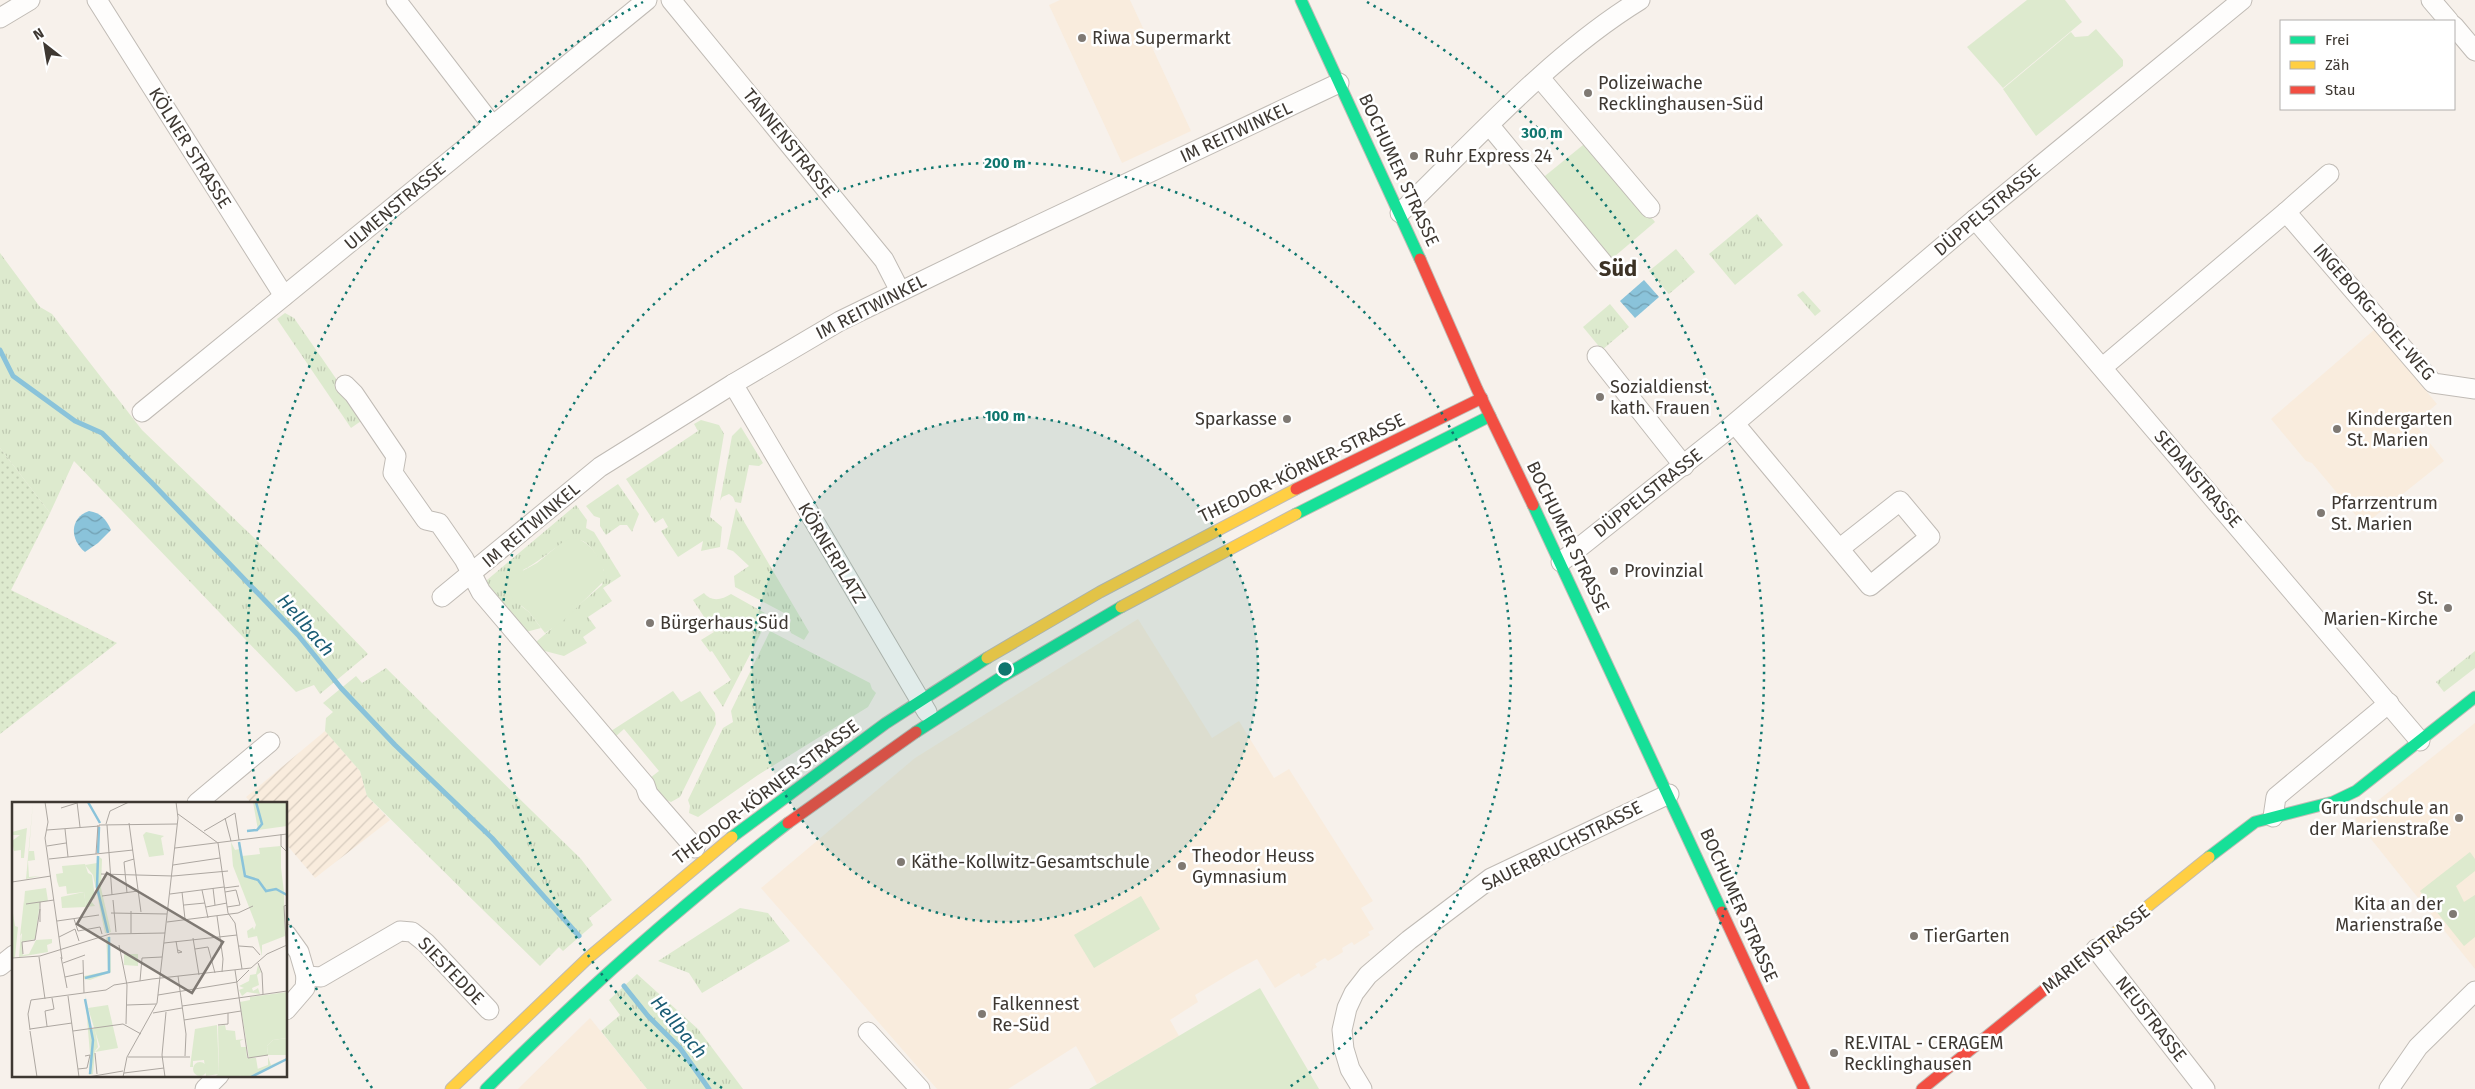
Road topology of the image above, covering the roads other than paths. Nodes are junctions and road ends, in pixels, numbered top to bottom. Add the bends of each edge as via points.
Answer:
1 (30, 0) edge
2 (97, 0) edge
3 (396, 0) edge
4 (648, 0) edge
5 (671, 0) edge
6 (1301, 0) edge
7 (1640, 0) edge
8 (2242, 0) edge
9 (2431, 0) edge
10 (0, 18) edge
11 (2448, 20) edge
12 (2455, 27) edge
13 (2475, 51) edge
14 (1540, 78) junction
15 (1340, 83) junction
16 (492, 125) junction
17 (1490, 126) junction
18 (2329, 174) dead end
19 (1650, 208) dead end
20 (2286, 212) junction
21 (1400, 213) junction
22 (1975, 219) junction
23 (1603, 263) dead end
24 (900, 290) junction
25 (284, 296) junction
26 (1597, 356) dead end
27 (2103, 367) junction
28 (733, 384) junction
29 (345, 385) dead end
30 (2475, 389) edge
31 (1482, 398) junction
32 (142, 412) dead end
33 (1490, 416) junction
34 (1735, 424) junction
35 (1684, 466) junction
36 (1840, 549) junction
37 (1561, 562) junction
38 (1138, 571) junction
39 (471, 574) junction
40 (1151, 591) junction
41 (442, 598) dead end
42 (2475, 697) edge
43 (920, 701) junction
44 (2390, 703) junction
45 (932, 721) junction
46 (2420, 740) junction
47 (270, 742) dead end
48 (1669, 794) junction
49 (198, 802) edge
50 (2273, 817) junction
51 (694, 848) dead end
52 (288, 937) edge
53 (2096, 948) junction
54 (12, 957) edge
55 (0, 966) edge
56 (306, 976) junction
57 (2475, 991) edge
58 (288, 1008) edge
59 (489, 1010) dead end
60 (868, 1032) dead end
61 (218, 1076) edge
62 (206, 1089) edge
63 (451, 1089) edge
64 (486, 1089) edge
65 (920, 1089) edge
66 (1362, 1089) edge
67 (1804, 1089) edge
68 (1922, 1089) edge
69 (2206, 1089) edge
70 (2389, 1089) edge

1 - 10 street
2 - 25 street, KÖLNER STRASSE
3 - 16 street
4 - 16 street, ULMENSTRASSE
5 - 24 street, TANNENSTRASSE via 884,260
6 - 15 main road, BOCHUMER STRASSE
7 - 14 street via 1589,34
8 - 22 street, DÜPPELSTRASSE
9 - 11 street
12 - 13 street
14 - 17 street
14 - 19 street
15 - 21 main road, BOCHUMER STRASSE
15 - 24 street, IM REITWINKEL
16 - 25 street, ULMENSTRASSE
17 - 21 street
17 - 23 street
18 - 20 street
20 - 27 street
20 - 30 street, INGEBORG-ROEL-WEG via 2433,383
21 - 31 main road, BOCHUMER STRASSE
22 - 27 street, SEDANSTRASSE
22 - 34 street, DÜPPELSTRASSE
24 - 28 street, IM REITWINKEL
25 - 32 street, ULMENSTRASSE
26 - 35 street
27 - 44 street, SEDANSTRASSE
28 - 39 street, IM REITWINKEL via 600,467
28 - 43 street, KÖRNERPLATZ
29 - 39 street via 396,456 393,473 426,520 439,523
31 - 33 main road, BOCHUMER STRASSE
31 - 38 main road, THEODOR-KÖRNER-STRASSE
33 - 37 main road, BOCHUMER STRASSE
33 - 40 main road, THEODOR-KÖRNER-STRASSE via 1312,505
34 - 35 street, DÜPPELSTRASSE
34 - 36 street
35 - 37 street, DÜPPELSTRASSE
36 - 36 street via 1870,586 1930,537 1900,501
37 - 48 main road, BOCHUMER STRASSE
38 - 40 main road
38 - 43 main road, THEODOR-KÖRNER-STRASSE
39 - 41 street, IM REITWINKEL
39 - 51 street via 480,592 645,785 648,794
40 - 45 main road, THEODOR-KÖRNER-STRASSE
42 - 46 main road, MARIENSTRASSE
43 - 45 street, KÖRNERPLATZ
43 - 63 main road, THEODOR-KÖRNER-STRASSE via 715,849 559,982
44 - 46 street, SEDANSTRASSE
44 - 50 street via 2276,797
45 - 64 main road, THEODOR-KÖRNER-STRASSE via 810,807 669,918
46 - 50 main road, MARIENSTRASSE via 2356,790 2333,802
47 - 49 street
48 - 66 street, SAUERBRUCHSTRASSE via 1491,878 1368,975 1354,992 1342,1030 1350,1069
48 - 67 main road, BOCHUMER STRASSE
50 - 53 main road, MARIENSTRASSE via 2240,831
52 - 56 street via 299,952
53 - 68 main road, MARIENSTRASSE
53 - 69 street, NEUSTRASSE
54 - 55 street
56 - 58 street via 305,988
56 - 59 street, SIESTEDDE via 321,977 400,930 412,932
57 - 70 street via 2418,1048
60 - 65 street
61 - 62 street

